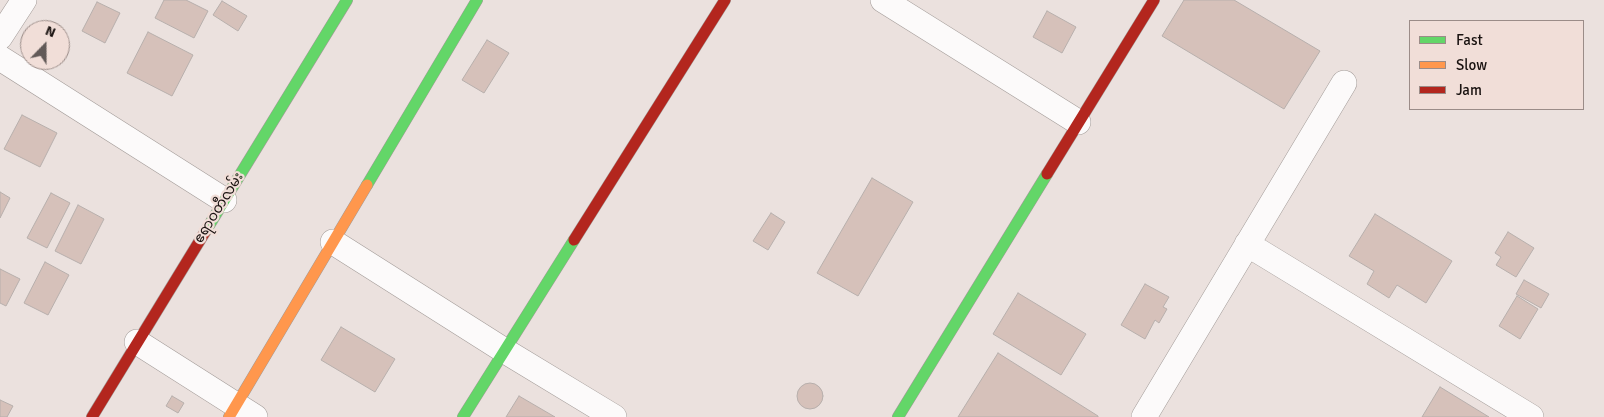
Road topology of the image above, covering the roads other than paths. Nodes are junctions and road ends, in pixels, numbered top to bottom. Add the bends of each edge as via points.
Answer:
1 (24, 0) edge
2 (347, 0) edge
3 (477, 0) edge
4 (725, 0) edge
5 (883, 0) edge
6 (1154, 0) edge
7 (0, 38) edge
8 (0, 58) edge
9 (1344, 82) dead end
10 (1078, 122) junction
11 (224, 200) junction
12 (333, 242) junction
13 (1247, 244) junction
14 (137, 342) junction
15 (505, 351) junction
16 (240, 413) edge
17 (92, 417) edge
18 (463, 417) edge
19 (614, 417) edge
20 (898, 417) edge
21 (1144, 417) edge
22 (1531, 417) edge

1 - 7 street
2 - 11 street, ဧရာဝတီလမ်း
3 - 12 street
4 - 15 street
5 - 10 street
6 - 10 street
8 - 11 street
9 - 13 street
10 - 20 street
11 - 14 street, ဧရာဝတီလမ်း
12 - 15 street
12 - 16 street
13 - 21 street
13 - 22 street
14 - 16 street
14 - 17 street, ဧရာဝတီလမ်း
15 - 18 street
15 - 19 street

